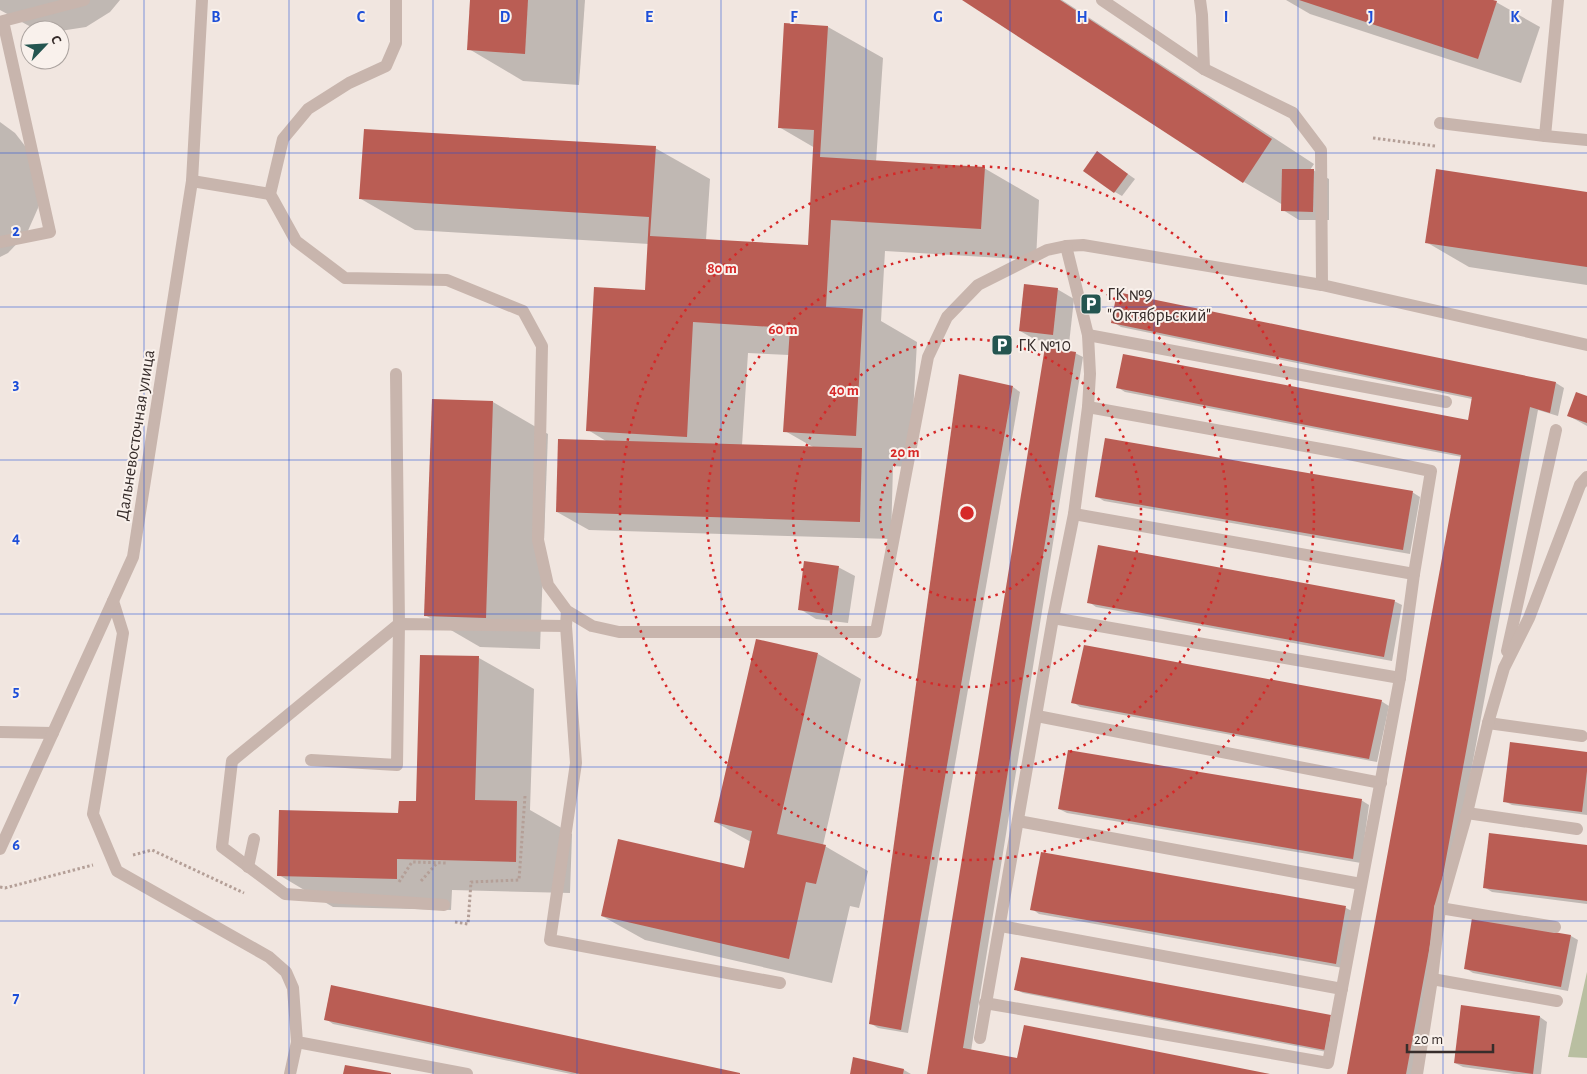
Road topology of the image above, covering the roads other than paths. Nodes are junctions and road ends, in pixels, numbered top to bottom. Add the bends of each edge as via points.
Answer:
1 (84, 0) edge
2 (202, 0) edge
3 (396, 0) edge
4 (1102, 0) edge
5 (1200, 0) edge
6 (1558, 0) edge
7 (1204, 69) junction
8 (1440, 123) dead end
9 (1545, 136) junction
10 (1587, 140) edge
11 (192, 181) junction
12 (270, 194) junction
13 (0, 242) edge
14 (1066, 246) junction
15 (1322, 285) junction
16 (1088, 334) junction
17 (1587, 344) edge
18 (396, 374) dead end
19 (1446, 402) dead end
20 (1088, 407) junction
21 (1556, 430) dead end
22 (1587, 477) edge
23 (1074, 514) junction
24 (1414, 574) junction
25 (113, 601) junction
26 (567, 611) junction
27 (1054, 618) junction
28 (399, 624) junction
29 (566, 626) junction
30 (1504, 668) junction
31 (1400, 678) junction
32 (1037, 716) junction
33 (1488, 723) junction
34 (0, 732) edge
35 (53, 733) junction
36 (1582, 736) dead end
37 (311, 760) dead end
38 (1381, 783) junction
39 (1467, 813) junction
40 (1018, 821) junction
41 (1578, 829) dead end
42 (254, 838) dead end
43 (0, 849) edge
44 (248, 867) junction
45 (1361, 884) junction
46 (444, 905) dead end
47 (1440, 908) junction
48 (1001, 926) junction
49 (1555, 927) dead end
50 (1432, 979) junction
51 (780, 983) dead end
52 (1342, 989) junction
53 (1558, 1001) dead end
54 (985, 1004) junction
55 (980, 1038) dead end
56 (297, 1042) junction
57 (290, 1074) edge
58 (467, 1074) edge
59 (1419, 1074) edge

1 - 13 street via 3,21 50,232
2 - 11 street, Дальневосточная улица
3 - 12 street via 396,44 386,66 348,84 308,109 283,138
4 - 7 street
5 - 7 street
6 - 9 street
7 - 15 street via 1293,113 1320,150
8 - 9 street
9 - 10 street
11 - 12 street
11 - 25 street, Дальневосточная улица via 133,557
12 - 26 street via 296,242 345,278 447,280 523,311 542,346 538,540 548,586
14 - 15 street via 1084,245
14 - 16 street
14 - 26 street via 1047,250 978,285 947,317 928,357 876,632 619,632 592,626
15 - 17 street
16 - 19 street
16 - 20 street
18 - 28 street
20 - 23 street
20 - 24 street via 1432,471
21 - 30 street
22 - 30 street via 1580,485 1529,618
23 - 24 street
23 - 27 street
24 - 31 street
25 - 35 street, Дальневосточная улица
25 - 56 street via 123,633 93,814 117,871 269,957 286,972 293,988
26 - 29 street
27 - 31 street
27 - 32 street
28 - 29 street
28 - 37 street via 397,765
28 - 44 street via 232,761 222,847
29 - 51 street via 576,763 550,940
30 - 33 street
31 - 38 street
32 - 38 street
32 - 40 street
33 - 36 street
33 - 39 street
34 - 35 street
35 - 43 street, Дальневосточная улица
38 - 45 street
39 - 41 street
39 - 47 street
40 - 45 street
40 - 48 street
42 - 44 street
44 - 46 street via 285,894
45 - 52 street
47 - 49 street
47 - 50 street
48 - 52 street
48 - 54 street
50 - 53 street
50 - 59 street
52 - 54 street via 1328,1063
54 - 55 street
56 - 57 street
56 - 58 street

